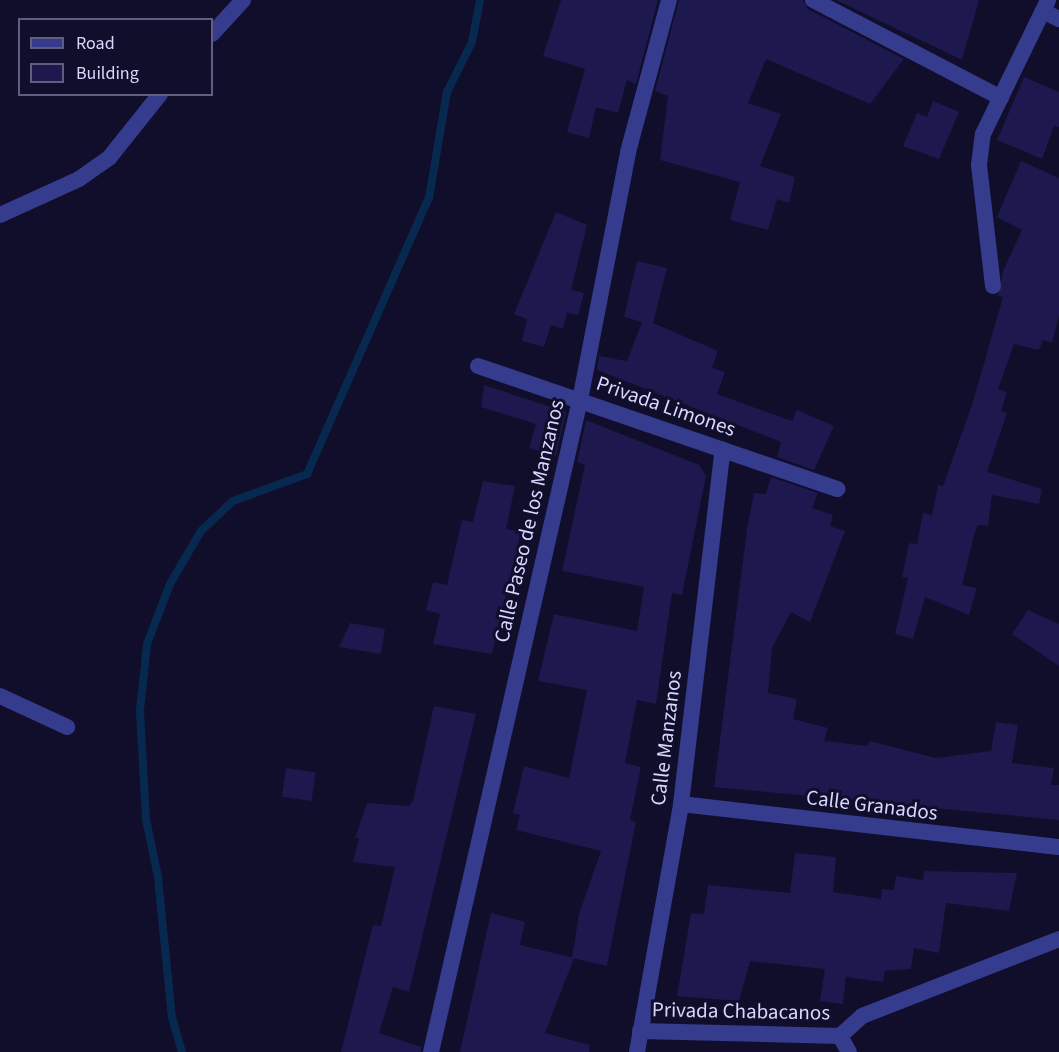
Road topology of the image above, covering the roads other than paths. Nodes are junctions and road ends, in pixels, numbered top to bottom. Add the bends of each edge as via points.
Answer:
1 (243, 0) edge
2 (669, 0) edge
3 (813, 0) edge
4 (1046, 6) edge
5 (1059, 19) edge
6 (213, 33) edge
7 (158, 96) edge
8 (1001, 98) junction
9 (0, 215) edge
10 (993, 286) dead end
11 (478, 366) dead end
12 (580, 400) junction
13 (723, 449) junction
14 (838, 489) dead end
15 (0, 696) edge
16 (67, 727) dead end
17 (681, 804) junction
18 (1059, 847) edge
19 (1059, 939) edge
20 (640, 1031) junction
21 (840, 1036) junction
22 (431, 1052) edge
23 (637, 1052) edge
24 (849, 1052) edge

1 - 6 street
2 - 12 street, Calle Paseo de los Manzanos via 628,152
3 - 8 street
4 - 5 street
4 - 8 street
7 - 9 street via 109,158 79,179
8 - 10 street via 983,134 979,165
11 - 12 street, Privada Limones
12 - 13 street, Privada Limones
12 - 22 street, Calle Paseo de los Manzanos
13 - 14 street, Privada Limones
13 - 17 street, Calle Manzanos
15 - 16 street
17 - 18 street, Calle Granados
17 - 20 street, Calle Manzanos
19 - 21 street via 862,1016
20 - 21 street, Privada Chabacanos
20 - 23 street, Calle Manzanos
21 - 24 street

